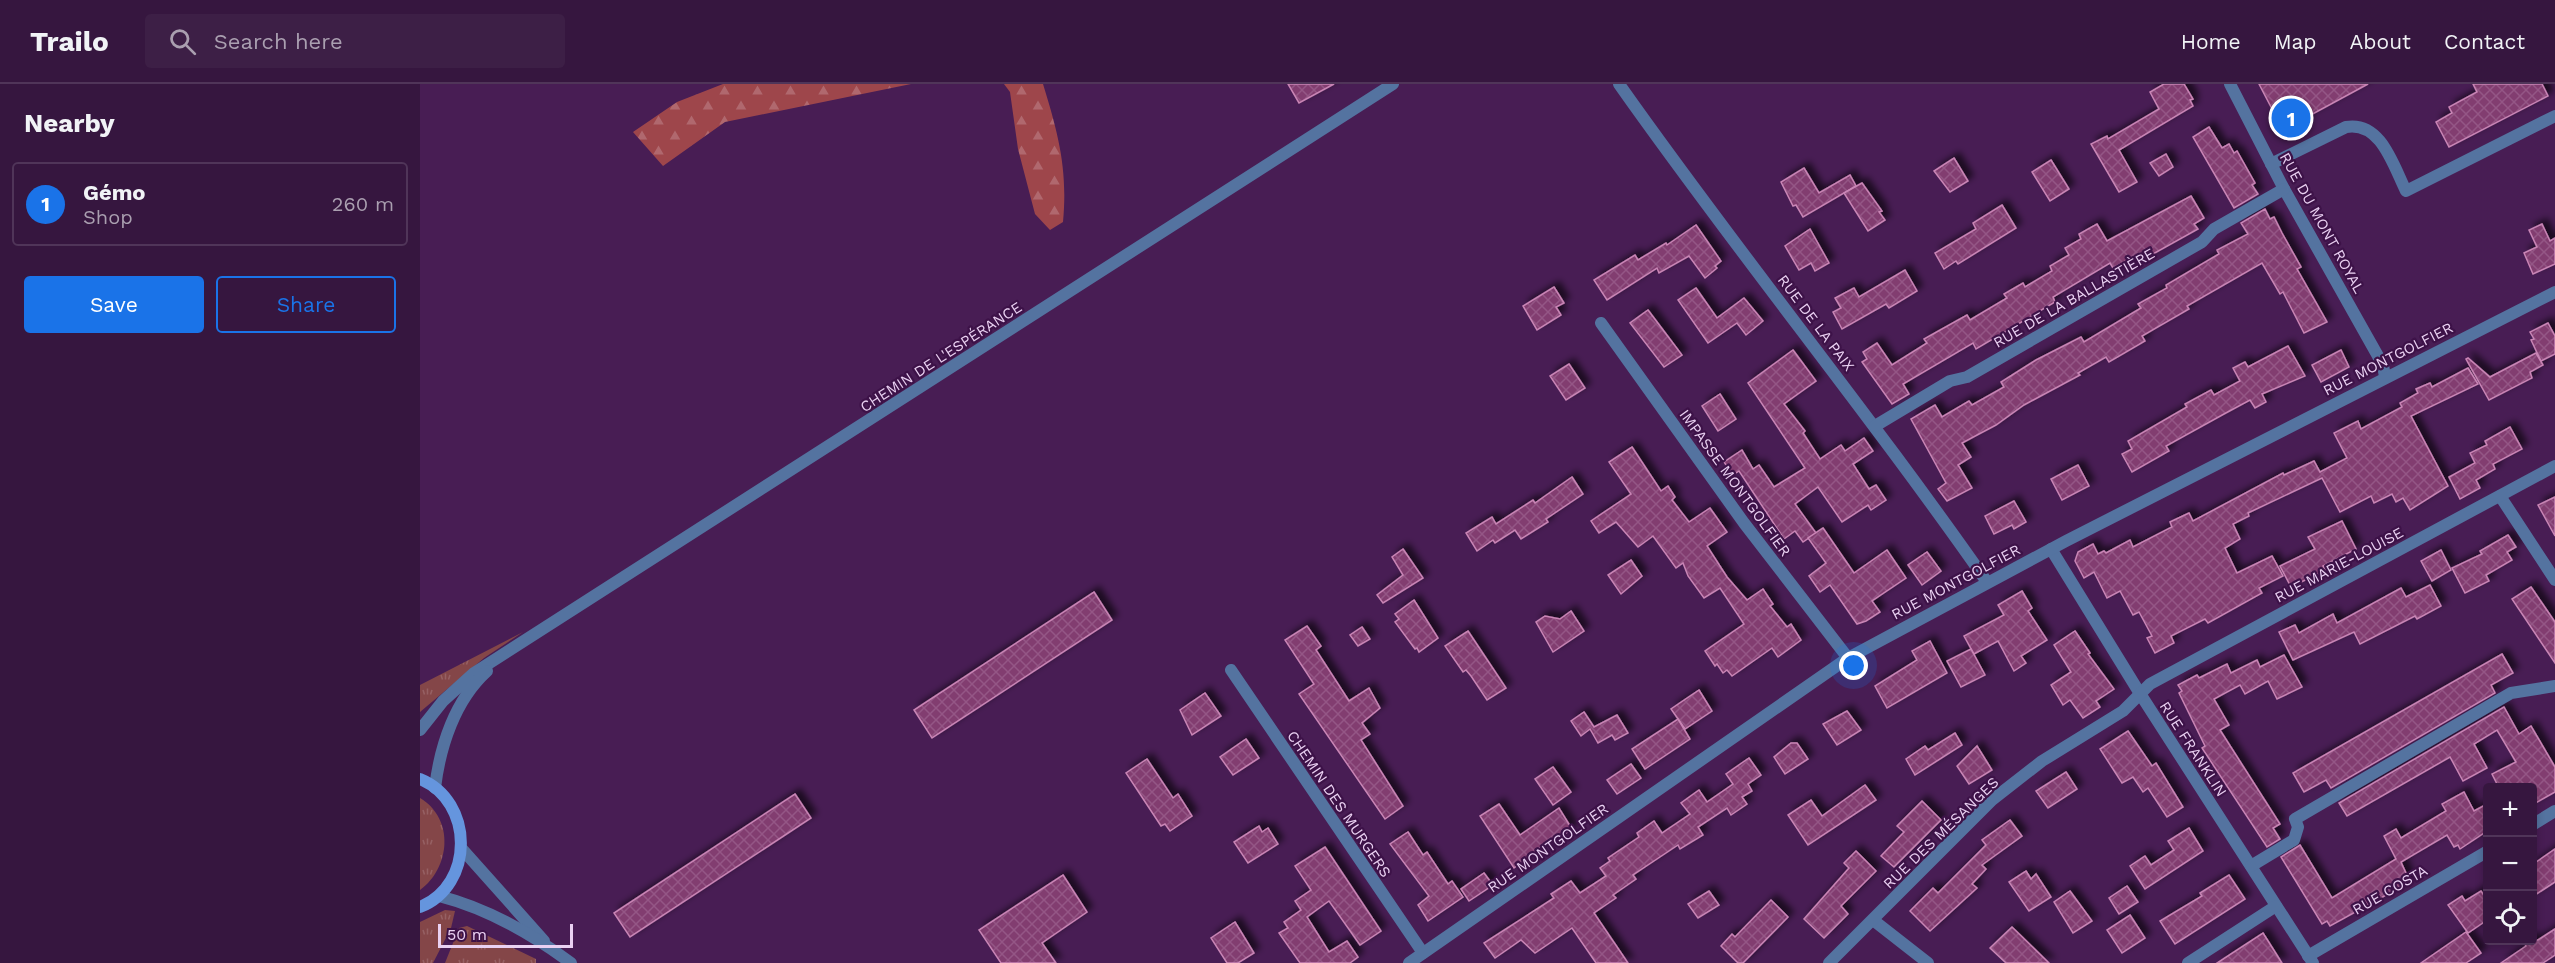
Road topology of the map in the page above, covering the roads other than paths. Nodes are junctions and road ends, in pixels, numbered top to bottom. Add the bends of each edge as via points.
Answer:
1 (1393, 84) edge
2 (1619, 84) edge
3 (2230, 84) edge
4 (2555, 116) edge
5 (2271, 164) junction
6 (2284, 189) junction
7 (2555, 292) edge
8 (1601, 324) dead end
9 (2385, 377) junction
10 (1875, 426) junction
11 (2555, 466) edge
12 (2500, 496) junction
13 (2051, 549) junction
14 (2555, 580) edge
15 (1987, 582) junction
16 (506, 654) junction
17 (1848, 658) junction
18 (1231, 669) dead end
19 (2555, 687) edge
20 (2139, 692) junction
21 (420, 730) edge
22 (420, 779) edge
23 (435, 788) junction
24 (2555, 812) edge
25 (2537, 822) edge
26 (462, 849) junction
27 (2483, 853) edge
28 (2251, 866) junction
29 (439, 896) junction
30 (2276, 906) junction
31 (420, 907) edge
32 (1873, 920) junction
33 (551, 948) junction
34 (1423, 953) junction
35 (2311, 959) edge
36 (571, 963) edge
37 (1409, 963) edge
38 (1829, 963) edge
39 (1928, 963) edge
40 (2188, 963) edge

1 - 16 street, CHEMIN DE L'ESPÉRANCE
2 - 10 street, RUE DE LA PAIX
3 - 5 street, RUE DU MONT ROYAL
4 - 5 street via 2406,191 2380,141 2366,128 2356,125
5 - 6 street, RUE DU MONT ROYAL
6 - 9 street, RUE DU MONT ROYAL via 2383,365
6 - 10 street, RUE DE LA BALLASTIÈRE via 2214,229 2202,242
7 - 9 street, RUE MONTGOLFIER
8 - 17 street, IMPASSE MONTGOLFIER
9 - 13 street, RUE MONTGOLFIER
10 - 15 street, RUE DE LA PAIX
11 - 12 street, RUE MARIE-LOUISE
12 - 14 street
12 - 20 street, RUE MARIE-LOUISE
13 - 15 street, RUE MONTGOLFIER
13 - 20 street, RUE FRANKLIN
15 - 17 street, RUE MONTGOLFIER
16 - 21 street, CHEMIN DE L'ESPÉRANCE via 474,673 443,701
16 - 23 street, CHEMIN DE L'ESPÉRANCE via 479,678 457,714 444,741
17 - 34 street, RUE MONTGOLFIER
18 - 34 street, CHEMIN DES MURGERS
19 - 28 street via 2511,693 2295,819 2298,827 2294,840
20 - 28 street, RUE FRANKLIN
20 - 32 street, RUE DES MÉSANGES via 2123,711 2042,761 1992,800
22 - 23 main road
23 - 26 main road via 456,815
24 - 25 street
26 - 29 main road via 452,879
26 - 33 street
27 - 35 street, RUE COSTA
28 - 30 street, RUE FRANKLIN
29 - 31 main road
29 - 33 street via 495,917
30 - 35 street, RUE FRANKLIN
30 - 40 street
32 - 38 street, RUE DES MÉSANGES
32 - 39 street
33 - 36 street
34 - 37 street, RUE MONTGOLFIER

